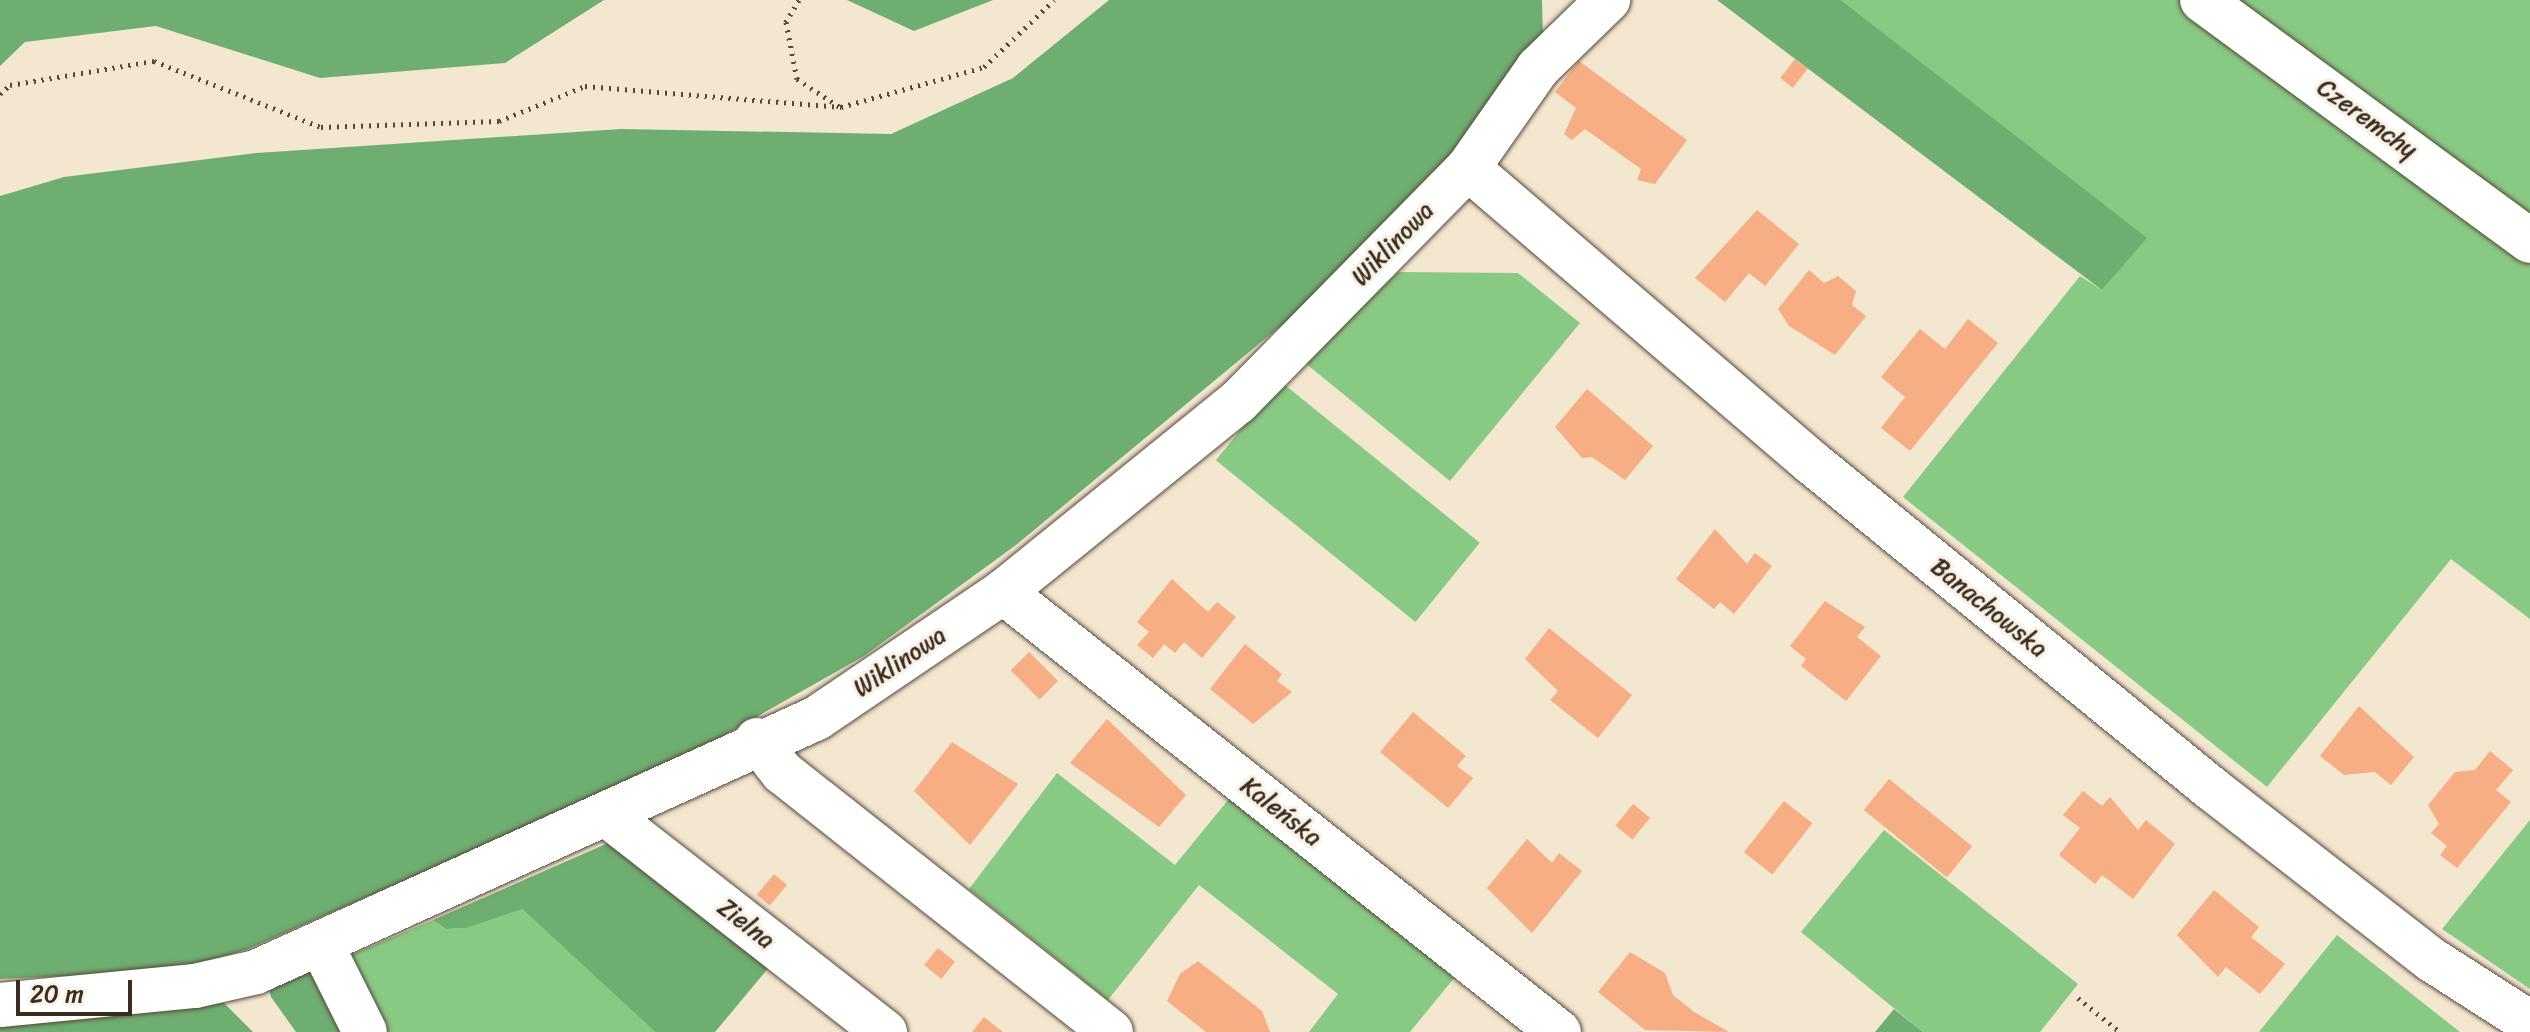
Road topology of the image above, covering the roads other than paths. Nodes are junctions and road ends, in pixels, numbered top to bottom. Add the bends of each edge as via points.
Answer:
1 (1608, 0) edge
2 (2202, 0) edge
3 (1468, 168) junction
4 (2530, 241) edge
5 (1003, 592) junction
6 (757, 740) junction
7 (607, 815) junction
8 (321, 944) junction
9 (0, 1005) edge
10 (2530, 1023) edge
11 (365, 1032) edge
12 (885, 1032) edge
13 (1111, 1032) edge
14 (1559, 1032) edge

1 - 3 street, Wiklinowa via 1538,68
2 - 4 street, Czeremchy
3 - 5 street, Wiklinowa via 1238,402
3 - 10 street, Banachowska via 1811,462 2200,780 2432,960
5 - 6 street, Wiklinowa via 817,718
5 - 14 street, Kaleńska
6 - 7 street, Wiklinowa
6 - 13 street via 782,772
7 - 8 street, Wiklinowa
7 - 12 street, Zielna
8 - 9 street, Wiklinowa via 256,972 195,986
8 - 11 street

